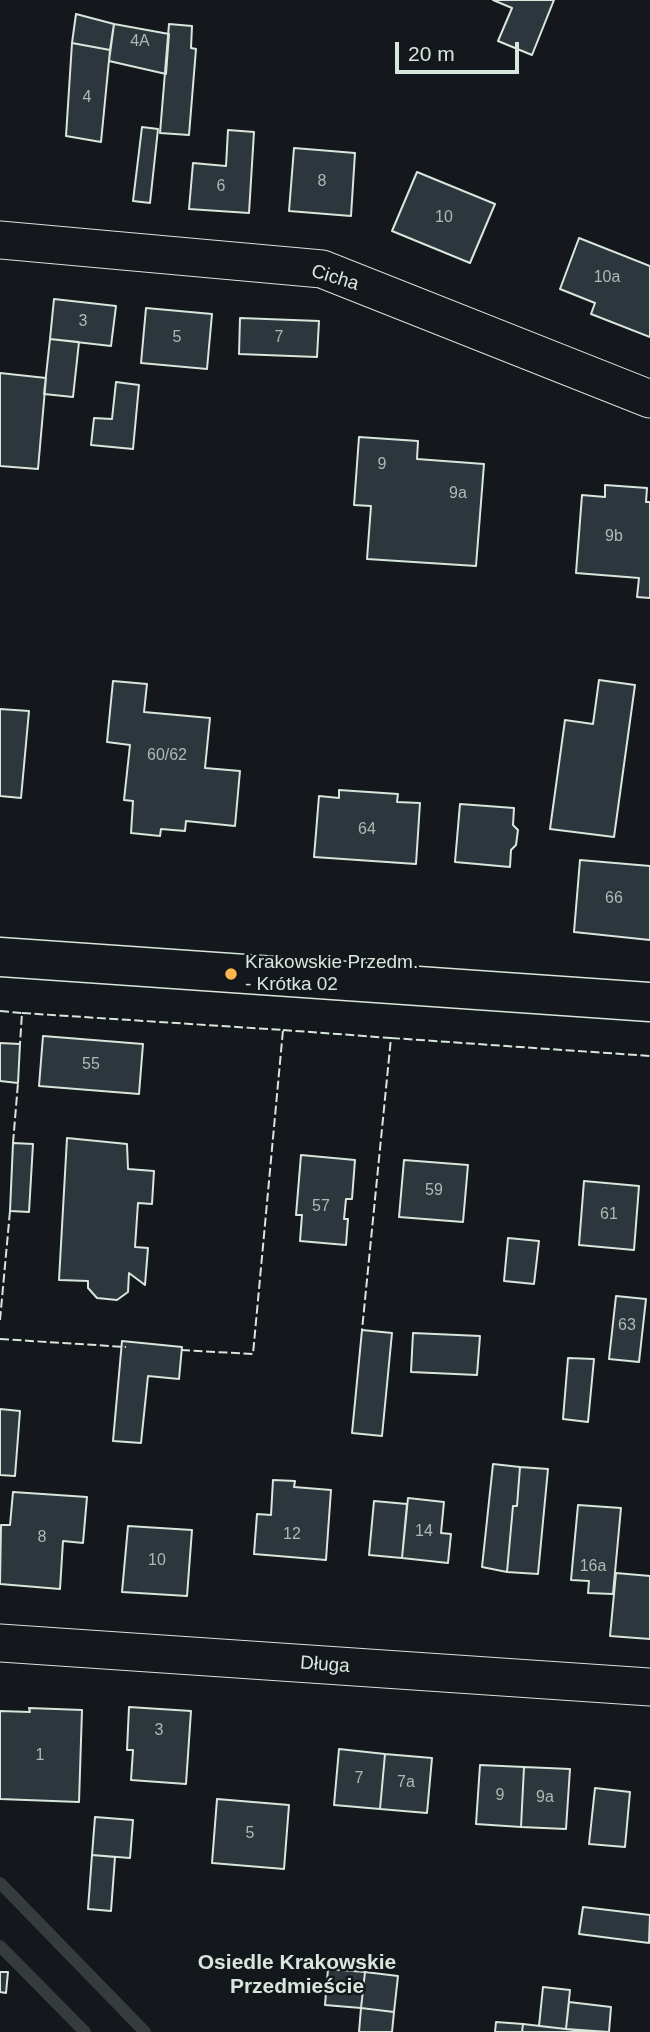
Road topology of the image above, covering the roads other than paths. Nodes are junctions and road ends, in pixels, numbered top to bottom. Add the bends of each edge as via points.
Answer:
1 (0, 240) edge
2 (650, 399) edge
3 (0, 957) edge
4 (650, 1002) edge
5 (0, 1643) edge
6 (650, 1686) edge

1 - 2 street, Cicha via 322,270
3 - 4 main road
5 - 6 street, Długa

